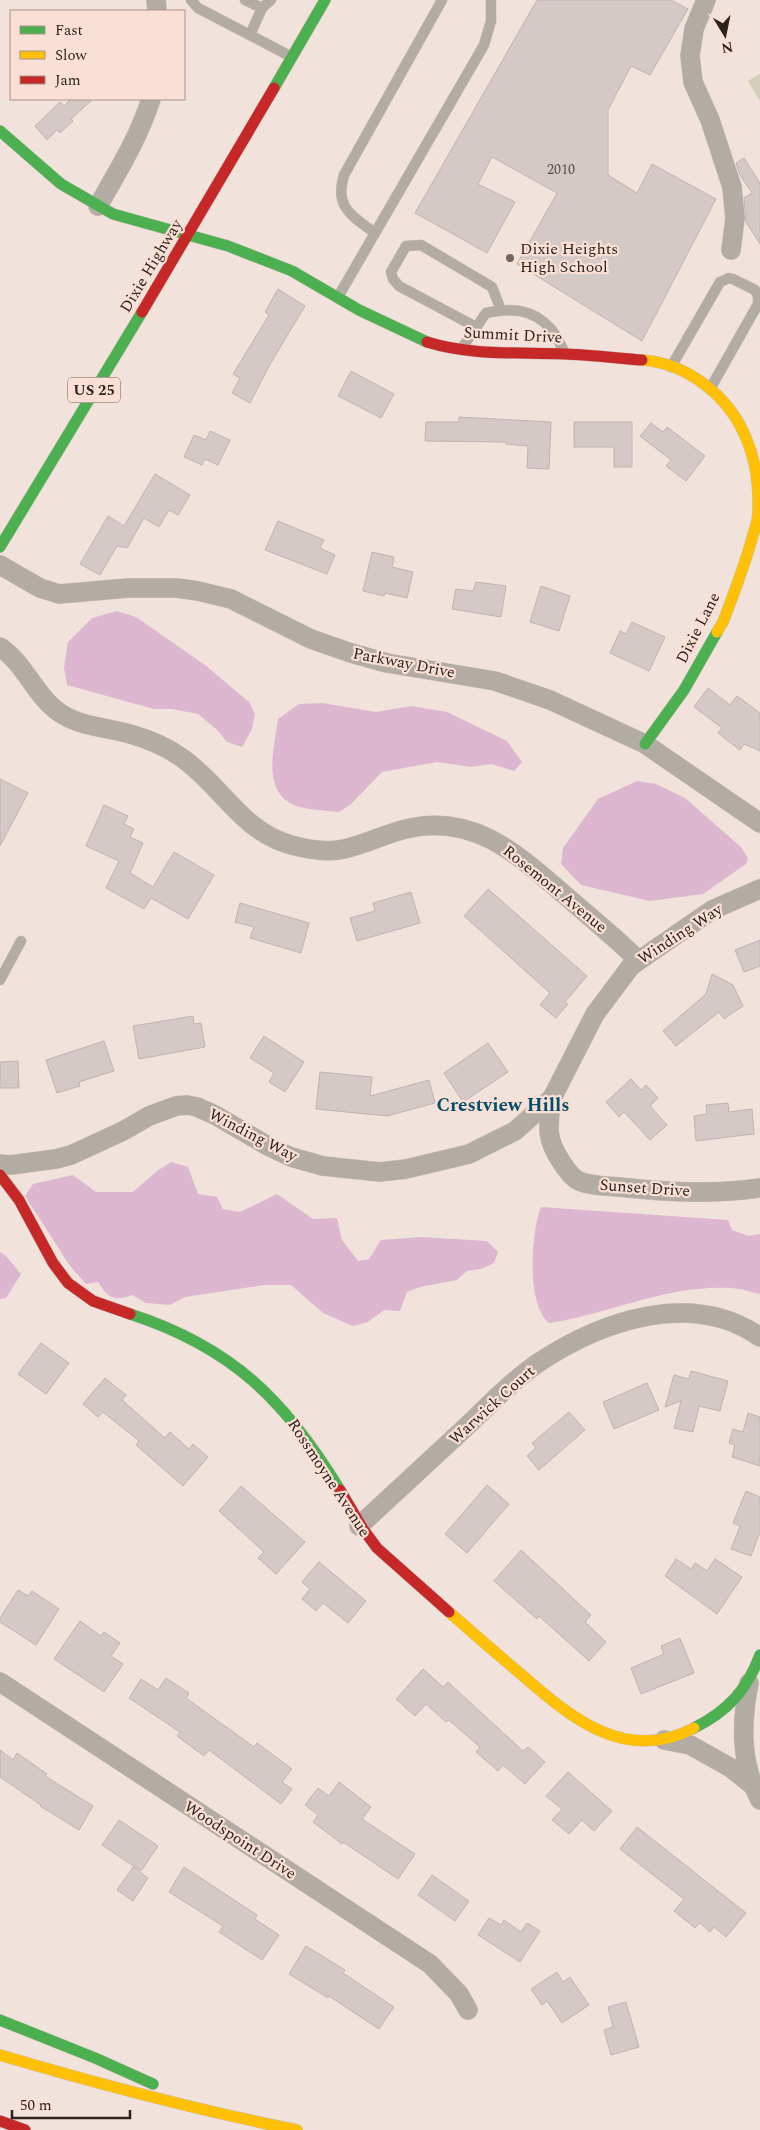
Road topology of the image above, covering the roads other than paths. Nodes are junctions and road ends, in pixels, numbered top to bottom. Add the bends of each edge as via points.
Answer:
1 (192, 0) edge
2 (245, 0) edge
3 (271, 0) edge
4 (325, 0) edge
5 (442, 0) edge
6 (491, 0) edge
7 (706, 0) edge
8 (262, 8) junction
9 (250, 35) junction
10 (292, 57) junction
11 (151, 100) edge
12 (0, 131) edge
13 (98, 206) junction
14 (375, 233) junction
15 (189, 234) junction
16 (731, 250) dead end
17 (338, 297) junction
18 (501, 310) junction
19 (476, 327) junction
20 (461, 349) junction
21 (566, 354) junction
22 (671, 366) junction
23 (710, 390) junction
24 (759, 515) edge
25 (0, 545) edge
26 (0, 565) edge
27 (0, 647) edge
28 (645, 744) junction
29 (760, 822) edge
30 (760, 889) edge
31 (21, 941) dead end
32 (638, 960) junction
33 (0, 980) edge
34 (552, 1098) junction
35 (515, 1131) junction
36 (550, 1143) junction
37 (0, 1164) edge
38 (0, 1175) edge
39 (760, 1188) edge
40 (760, 1338) edge
41 (359, 1526) junction
42 (760, 1655) edge
43 (750, 1680) junction
44 (0, 1682) edge
45 (658, 1739) junction
46 (756, 1792) edge
47 (468, 2010) dead end
48 (0, 2020) edge
49 (0, 2054) edge
50 (207, 2109) junction
51 (0, 2121) edge
52 (25, 2130) edge
53 (297, 2130) edge

1 - 9 lane via 198,8
2 - 8 lane
3 - 8 lane
4 - 10 main road, Dixie Highway / US 25
5 - 14 lane via 339,189 350,215
6 - 14 lane via 491,21 484,45
7 - 16 street via 694,29 690,56 693,82 710,120 732,187 735,218
8 - 9 lane
9 - 10 lane
10 - 15 main road, Dixie Highway / US 25
11 - 13 street via 124,161
12 - 13 main road, Summit Drive via 61,184
13 - 15 main road, Summit Drive via 113,214
14 - 17 lane
15 - 17 main road, Summit Drive via 292,271
15 - 25 main road, Dixie Highway / US 25
17 - 20 main road, Summit Drive via 420,340
18 - 19 lane via 486,312
18 - 19 lane via 492,287 421,245 406,246 391,272 399,286
18 - 21 lane via 526,311 551,328
19 - 20 lane
20 - 21 main road, Summit Drive
21 - 22 main road, Summit Drive via 657,361
22 - 23 main road, Summit Drive via 690,374
22 - 23 lane via 720,282 734,279 755,290 758,304
23 - 24 main road, Summit Drive via 729,409 746,436 758,486
24 - 28 main road, Dixie Lane via 723,622 684,690
26 - 28 street, Parkway Drive via 40,588 59,594 177,588 231,600 312,639 351,653 387,663 495,681 550,700
27 - 32 street, Rosemont Avenue via 12,655 40,695 64,715 78,722 148,740 183,758 241,817 268,836 306,848 328,850 344,849 411,828 430,826 482,834 516,854
28 - 29 street, Parkway Drive
30 - 32 street, Winding Way via 712,910
31 - 33 lane
32 - 34 street, Winding Way via 595,1014
34 - 35 street, Winding Way
34 - 36 street
35 - 36 street via 536,1133
35 - 37 street, Winding Way via 469,1154 442,1162 406,1169 359,1171 291,1157 197,1107 176,1106 72,1155
36 - 39 street, Sunset Drive via 569,1173 578,1180 594,1184 654,1191 711,1192
38 - 41 main road, Rossmoyne Avenue via 24,1207 57,1269 78,1292 197,1342 254,1381 279,1405 299,1426 335,1481
40 - 41 street, Warwick Court via 729,1320 688,1313 655,1315 614,1325 578,1340 537,1364 508,1387
41 - 45 main road, Rossmoyne Avenue via 386,1558 575,1718 614,1737
42 - 43 main road
43 - 45 main road, Rossmoyne Avenue via 715,1718 697,1729
43 - 46 street, Rossmoyne Avenue via 742,1732 745,1757
44 - 47 street, Woodspoint Drive via 430,1964 460,1994
45 - 46 street, Rossmoyne Avenue via 690,1745 731,1768
48 - 50 main road via 95,2058
49 - 50 main road via 99,2084
50 - 53 main road
51 - 52 main road

